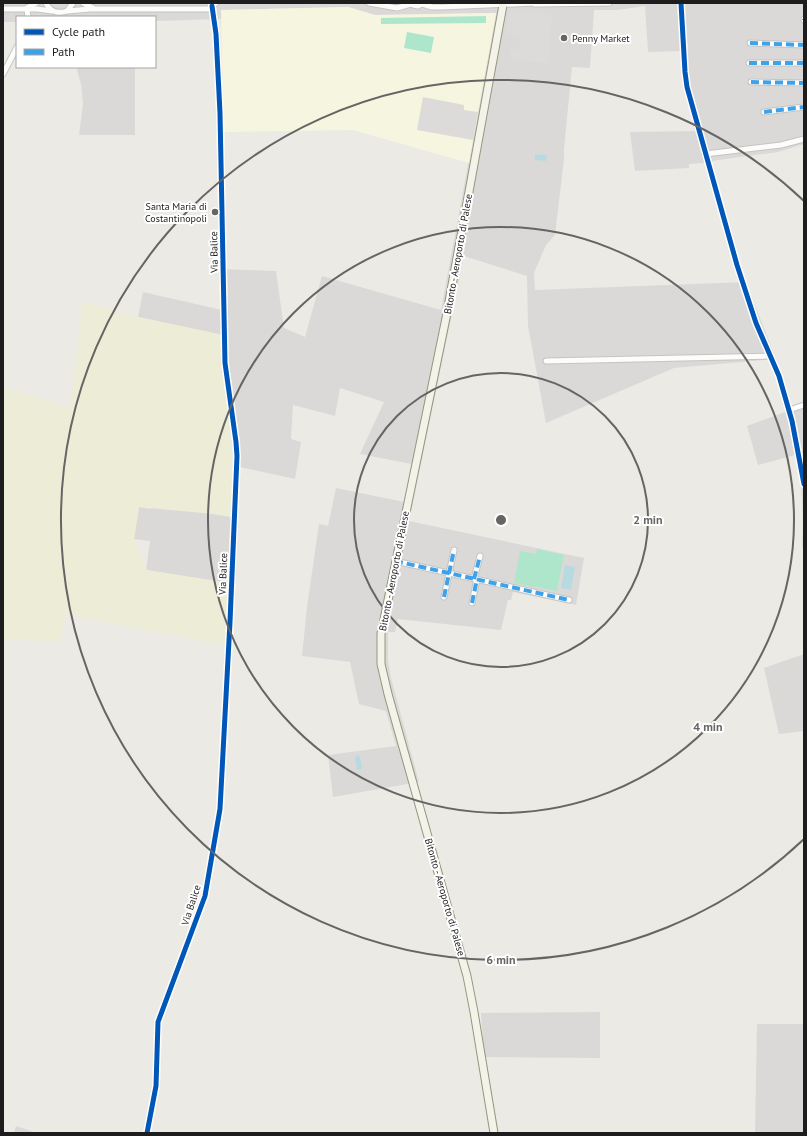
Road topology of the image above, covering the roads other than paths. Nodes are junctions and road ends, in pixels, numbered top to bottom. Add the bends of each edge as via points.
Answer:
1 (36, 3) edge
2 (46, 3) edge
3 (73, 3) edge
4 (83, 3) edge
5 (369, 3) edge
6 (403, 3) edge
7 (411, 3) edge
8 (422, 3) edge
9 (433, 3) edge
10 (534, 3) edge
11 (609, 3) edge
12 (681, 3) edge
13 (214, 5) edge
14 (503, 5) junction
15 (442, 7) junction
16 (397, 8) junction
17 (3, 9) edge
18 (27, 9) junction
19 (98, 9) junction
20 (67, 11) junction
21 (56, 14) edge
22 (28, 16) edge
23 (750, 43) dead end
24 (804, 45) edge
25 (16, 49) edge
26 (749, 63) dead end
27 (804, 63) edge
28 (3, 74) edge
29 (751, 82) dead end
30 (804, 83) edge
31 (804, 107) edge
32 (764, 112) dead end
33 (804, 139) edge
34 (705, 154) junction
35 (770, 356) junction
36 (546, 361) dead end
37 (804, 405) edge
38 (789, 410) junction
39 (804, 484) edge
40 (454, 550) dead end
41 (480, 556) dead end
42 (395, 561) junction
43 (449, 573) junction
44 (476, 579) junction
45 (444, 597) dead end
46 (569, 600) dead end
47 (472, 603) dead end
48 (147, 1133) edge
49 (494, 1133) edge

1 - 18 street
2 - 21 street
3 - 20 street
4 - 19 street
5 - 16 street
6 - 16 street
7 - 8 street via 418,6
7 - 16 street
8 - 15 street
9 - 15 street
10 - 11 street
10 - 14 street
12 - 34 street via 687,87
13 - 19 street via 208,9
13 - 48 street, Via Balice via 220,113 225,363 237,456 221,801 205,896 158,1022 156,1086
14 - 15 street
14 - 42 main road, Bitonto - Aeroporto di Palese via 446,318
17 - 18 street
18 - 21 street
18 - 22 street
19 - 20 street
20 - 21 street
23 - 24 street
25 - 28 street
26 - 27 street
29 - 30 street
31 - 32 street
33 - 34 street via 781,145
34 - 35 street via 737,265
35 - 36 street
35 - 38 street
37 - 38 street
38 - 39 street
40 - 43 street
41 - 44 street
42 - 43 street
42 - 49 main road, Bitonto - Aeroporto di Palese via 381,634 381,664 467,976
43 - 44 street
43 - 45 street
44 - 46 street
44 - 47 street

